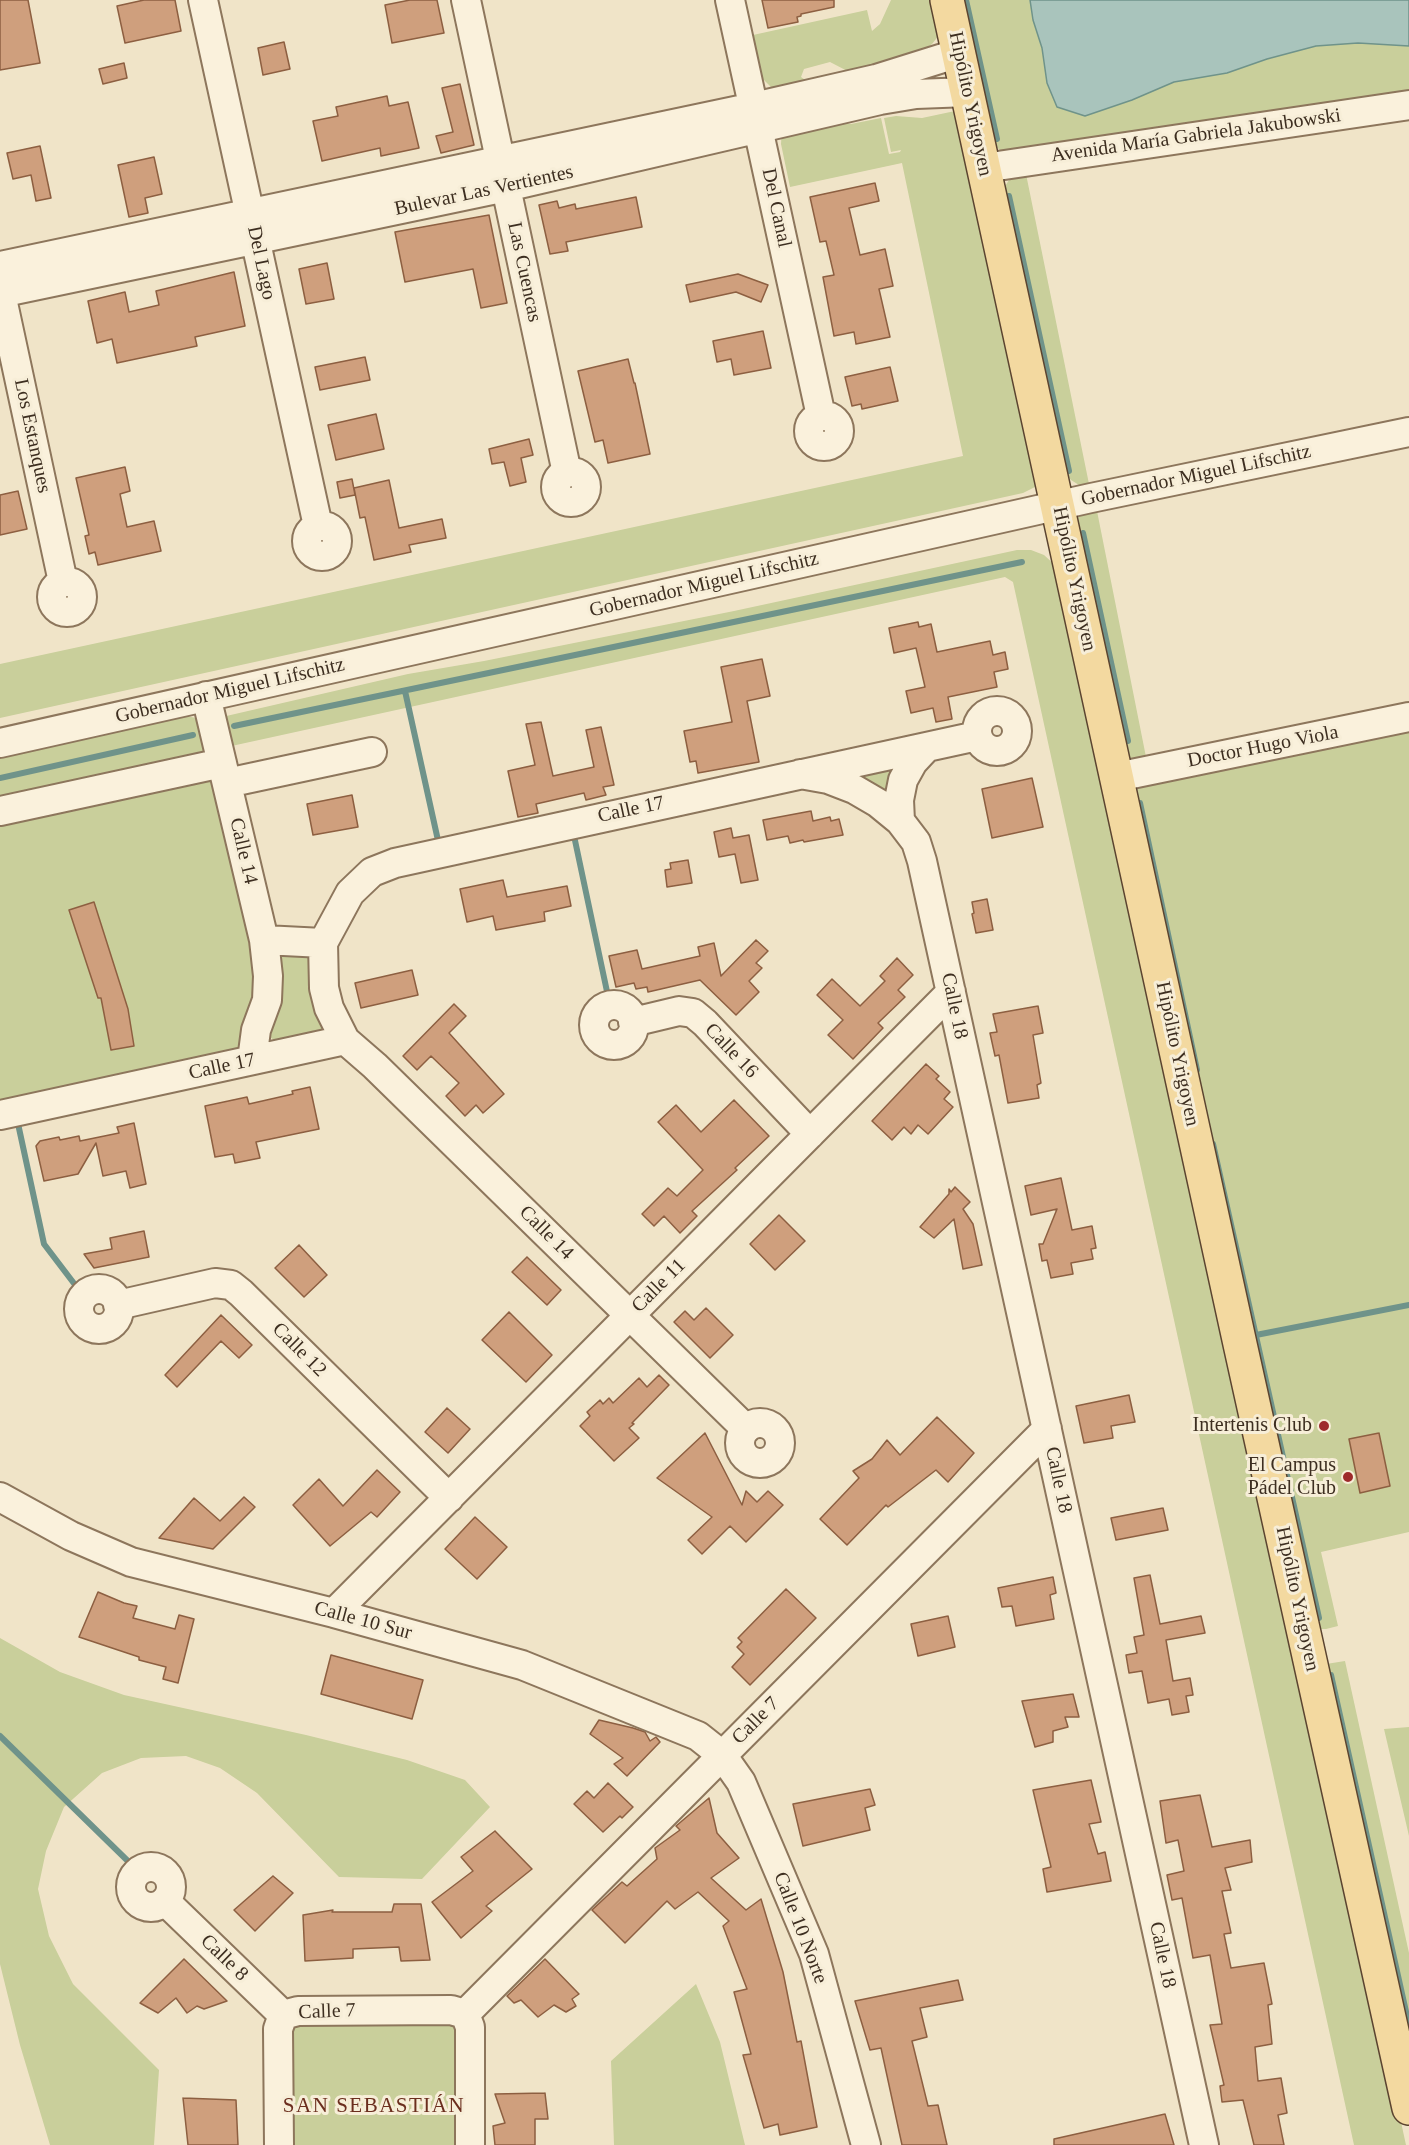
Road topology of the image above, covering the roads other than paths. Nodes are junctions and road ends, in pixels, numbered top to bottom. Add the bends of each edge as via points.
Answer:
1 (203, 0) edge
2 (466, 0) edge
3 (730, 0) edge
4 (947, 0) edge
5 (959, 53) junction
6 (968, 92) junction
7 (1409, 105) edge
8 (756, 117) junction
9 (984, 168) junction
10 (503, 174) junction
11 (253, 226) junction
12 (0, 266) edge
13 (0, 292) edge
14 (821, 416) dead end
15 (1409, 432) edge
16 (567, 473) dead end
17 (1058, 506) junction
18 (318, 526) dead end
19 (63, 582) dead end
20 (206, 696) junction
21 (1409, 717) edge
22 (977, 736) dead end
23 (0, 742) edge
24 (927, 747) junction
25 (372, 752) dead end
26 (225, 773) junction
27 (800, 774) junction
28 (1117, 777) junction
29 (0, 811) edge
30 (900, 821) junction
31 (264, 940) junction
32 (323, 944) junction
33 (951, 992) junction
34 (633, 1022) dead end
35 (345, 1040) junction
36 (252, 1060) junction
37 (0, 1114) edge
38 (810, 1134) junction
39 (118, 1305) dead end
40 (629, 1316) junction
41 (746, 1429) dead end
42 (1047, 1429) junction
43 (0, 1497) edge
44 (449, 1498) junction
45 (367, 1580) junction
46 (334, 1613) junction
47 (399, 1630) junction
48 (722, 1755) junction
49 (165, 1901) dead end
50 (465, 2014) junction
51 (283, 2015) junction
52 (1409, 2108) edge
53 (279, 2145) edge
54 (470, 2145) edge
55 (866, 2145) edge
56 (1204, 2145) edge

1 - 11 street, Del Lago
2 - 10 street, Las Cuencas
3 - 8 street, Del Canal
4 - 5 main road, Hipólito Yrigoyen
5 - 6 main road, Hipólito Yrigoyen
5 - 8 street, Bulevar Las Vertientes
6 - 8 street, Bulevar Las Vertientes via 916,94
6 - 9 main road, Hipólito Yrigoyen
7 - 9 street, Avenida María Gabriela Jakubowski
8 - 10 street, Bulevar Las Vertientes
8 - 14 street, Del Canal
9 - 17 main road, Hipólito Yrigoyen
10 - 11 street, Bulevar Las Vertientes
10 - 16 street, Las Cuencas
11 - 12 street, Bulevar Las Vertientes
11 - 13 street, Bulevar Las Vertientes
11 - 18 street, Del Lago
13 - 19 street, Los Estanques
15 - 17 street, Gobernador Miguel Lifschitz
17 - 20 street, Gobernador Miguel Lifschitz
17 - 28 main road, Hipólito Yrigoyen
20 - 23 street, Gobernador Miguel Lifschitz
20 - 26 street, Calle 14
21 - 28 street, Doctor Hugo Viola
22 - 24 street, Calle 17
24 - 27 street, Calle 17
24 - 30 street via 903,780
25 - 26 street
26 - 29 street
26 - 31 street, Calle 14
27 - 30 street, Calle 18 via 854,789
27 - 32 street, Calle 17 via 395,863 372,872 350,893
28 - 52 main road, Hipólito Yrigoyen
30 - 33 street, Calle 18 via 916,842 922,861
31 - 32 street
31 - 36 street, Calle 14 via 267,1000 256,1030
32 - 35 street, Calle 17 via 324,988
33 - 38 street, Calle 11
33 - 42 street, Calle 18
34 - 38 street, Calle 16 via 679,1011 693,1013
35 - 36 street, Calle 17
35 - 40 street, Calle 14
36 - 37 street, Calle 17
38 - 40 street, Calle 11
39 - 44 street, Calle 12 via 215,1283 231,1285
40 - 41 street, Calle 14
40 - 44 street, Calle 11
42 - 48 street, Calle 7
42 - 56 street, Calle 18
43 - 46 street, Calle 10 Sur via 71,1536 130,1562
44 - 45 street, Calle 11
45 - 46 street, Calle 11
45 - 47 street via 377,1609
46 - 47 street, Calle 10 Sur
47 - 48 street, Calle 10 Sur via 522,1665 698,1736
48 - 50 street, Calle 7
48 - 55 street, Calle 10 Norte via 741,1782 814,1954
49 - 51 street, Calle 8
50 - 51 street, Calle 7 via 451,2010 298,2011
50 - 54 street via 470,2027
51 - 53 street, Calle 7 via 278,2028

